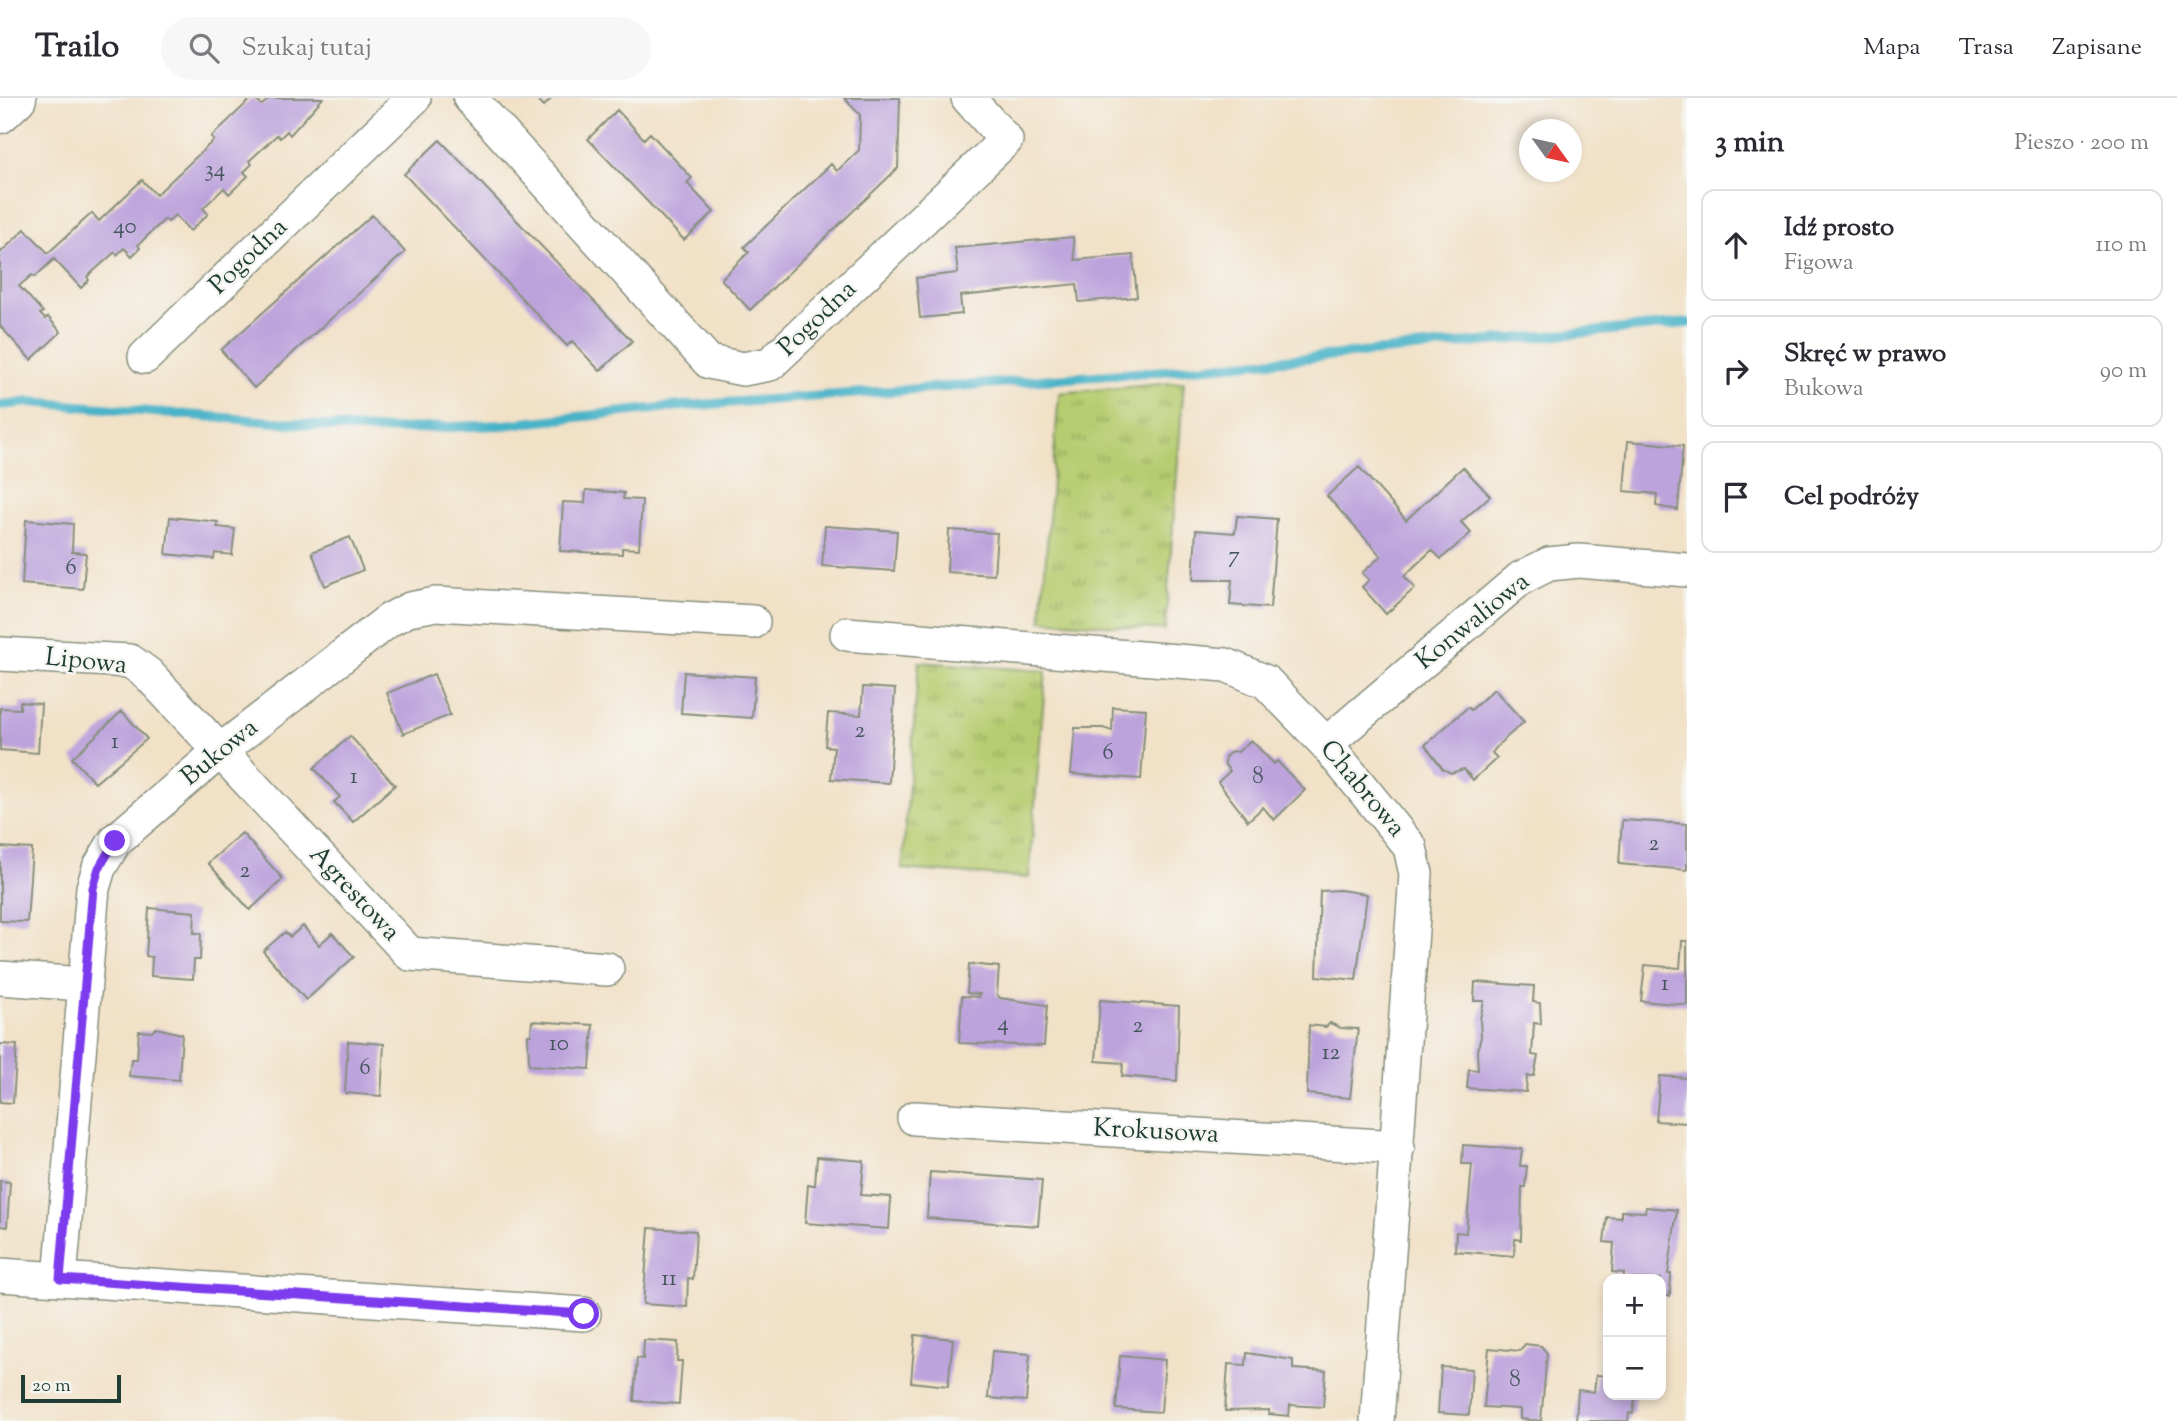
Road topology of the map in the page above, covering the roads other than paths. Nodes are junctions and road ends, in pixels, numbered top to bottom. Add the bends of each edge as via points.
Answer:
1 (17, 98) edge
2 (414, 98) edge
3 (470, 98) edge
4 (968, 98) edge
5 (0, 114) edge
6 (145, 357) dead end
7 (1687, 570) edge
8 (752, 622) dead end
9 (847, 634) dead end
10 (0, 654) edge
11 (1326, 744) junction
12 (220, 751) junction
13 (607, 969) dead end
14 (0, 978) edge
15 (83, 984) junction
16 (914, 1118) dead end
17 (1398, 1147) junction
18 (0, 1275) edge
19 (60, 1279) junction
20 (584, 1314) dead end
21 (1377, 1421) edge

1 - 5 street
2 - 6 street, Pogodna
3 - 4 street, Pogodna via 709,362 743,369 770,364 1006,140
7 - 11 street, Konwaliowa via 1579,561 1549,565 1521,578
8 - 12 street, Bukowa via 436,604 410,609 389,620
9 - 11 street, Chabrowa via 1226,665 1266,682
10 - 12 street, Lipowa via 130,661 148,674
11 - 17 street, Chabrowa via 1410,847 1416,874
12 - 13 street, Agrestowa via 410,954
12 - 15 street, Bukowa via 115,841 99,868
14 - 15 street
15 - 19 street, Bukowa
16 - 17 street, Krokusowa
17 - 21 street, Chabrowa
18 - 19 street
19 - 20 street

